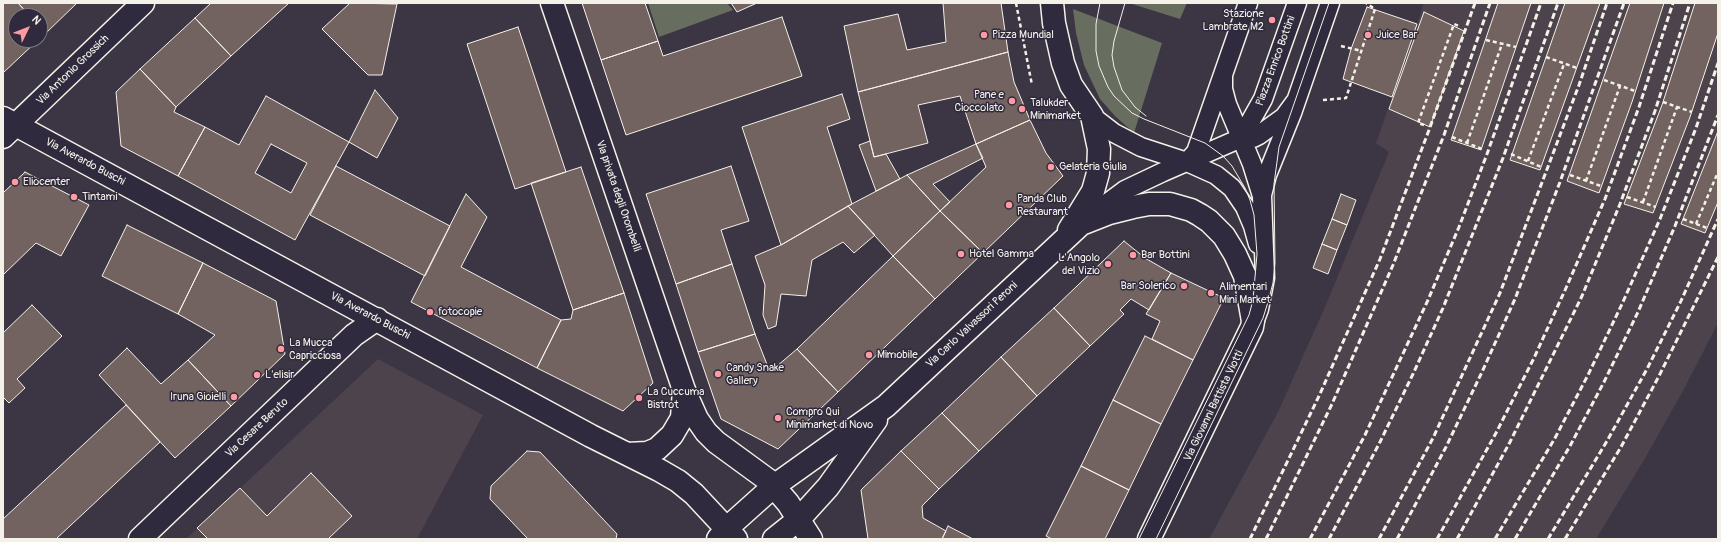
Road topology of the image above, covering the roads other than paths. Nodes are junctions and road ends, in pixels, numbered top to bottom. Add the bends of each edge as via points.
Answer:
1 (143, 3) edge
2 (552, 3) edge
3 (1052, 3) edge
4 (1248, 3) edge
5 (1297, 3) edge
6 (1330, 3) edge
7 (1223, 77) junction
8 (1295, 102) junction
9 (1092, 116) junction
10 (7, 127) edge
11 (1241, 138) junction
12 (1187, 162) junction
13 (1262, 196) junction
14 (1081, 224) junction
15 (1059, 244) junction
16 (1265, 268) junction
17 (377, 319) junction
18 (1252, 327) junction
19 (684, 390) junction
20 (886, 406) junction
21 (627, 454) junction
22 (774, 486) junction
23 (799, 519) junction
24 (727, 536) edge
25 (140, 539) edge
26 (774, 539) edge
27 (811, 539) edge
28 (1149, 539) edge

1 - 10 street, Via Antonio Grossich
2 - 19 street, Via privata degli Orombelli
3 - 9 street via 1063,63 1071,85
4 - 7 lane
5 - 11 lane, Piazza Enrico Bottini via 1263,99
6 - 8 lane
7 - 11 lane via 1224,96
7 - 12 lane via 1196,152
8 - 11 lane via 1284,117 1259,135
8 - 13 lane via 1278,152 1267,175
9 - 12 lane via 1114,133 1141,147
9 - 15 street, Via Carlo Valvassori Peroni via 1100,149 1097,181 1082,210
10 - 17 street, Via Averardo Buschi
11 - 12 lane
11 - 13 lane
12 - 14 lane, Via Carlo Valvassori Peroni via 1125,190
12 - 16 lane via 1216,175 1232,188 1253,226
13 - 16 lane
14 - 15 street, Via Carlo Valvassori Peroni
14 - 18 street via 1108,213 1149,204 1170,204 1200,215 1224,236 1240,264 1251,306
15 - 20 street, Via Carlo Valvassori Peroni
16 - 18 lane, Via Giovanni Battista Viotti via 1264,288
17 - 21 street, Via Averardo Buschi
17 - 25 street, Via Cesare Beruto via 354,335
18 - 28 street, Via Giovanni Battista Viotti
19 - 21 street, Via privata degli Orombelli via 682,418 672,435 657,449 647,453
19 - 22 street, Via privata degli Orombelli via 696,419 706,432
20 - 22 street, Via Carlo Valvassori Peroni
20 - 23 street, Via Carlo Valvassori Peroni via 828,487
21 - 24 street, Via Averardo Buschi via 678,481 694,494
22 - 23 street
22 - 24 street, Via Carlo Valvassori Peroni
23 - 26 street, Via Carlo Valvassori Peroni
23 - 27 street

